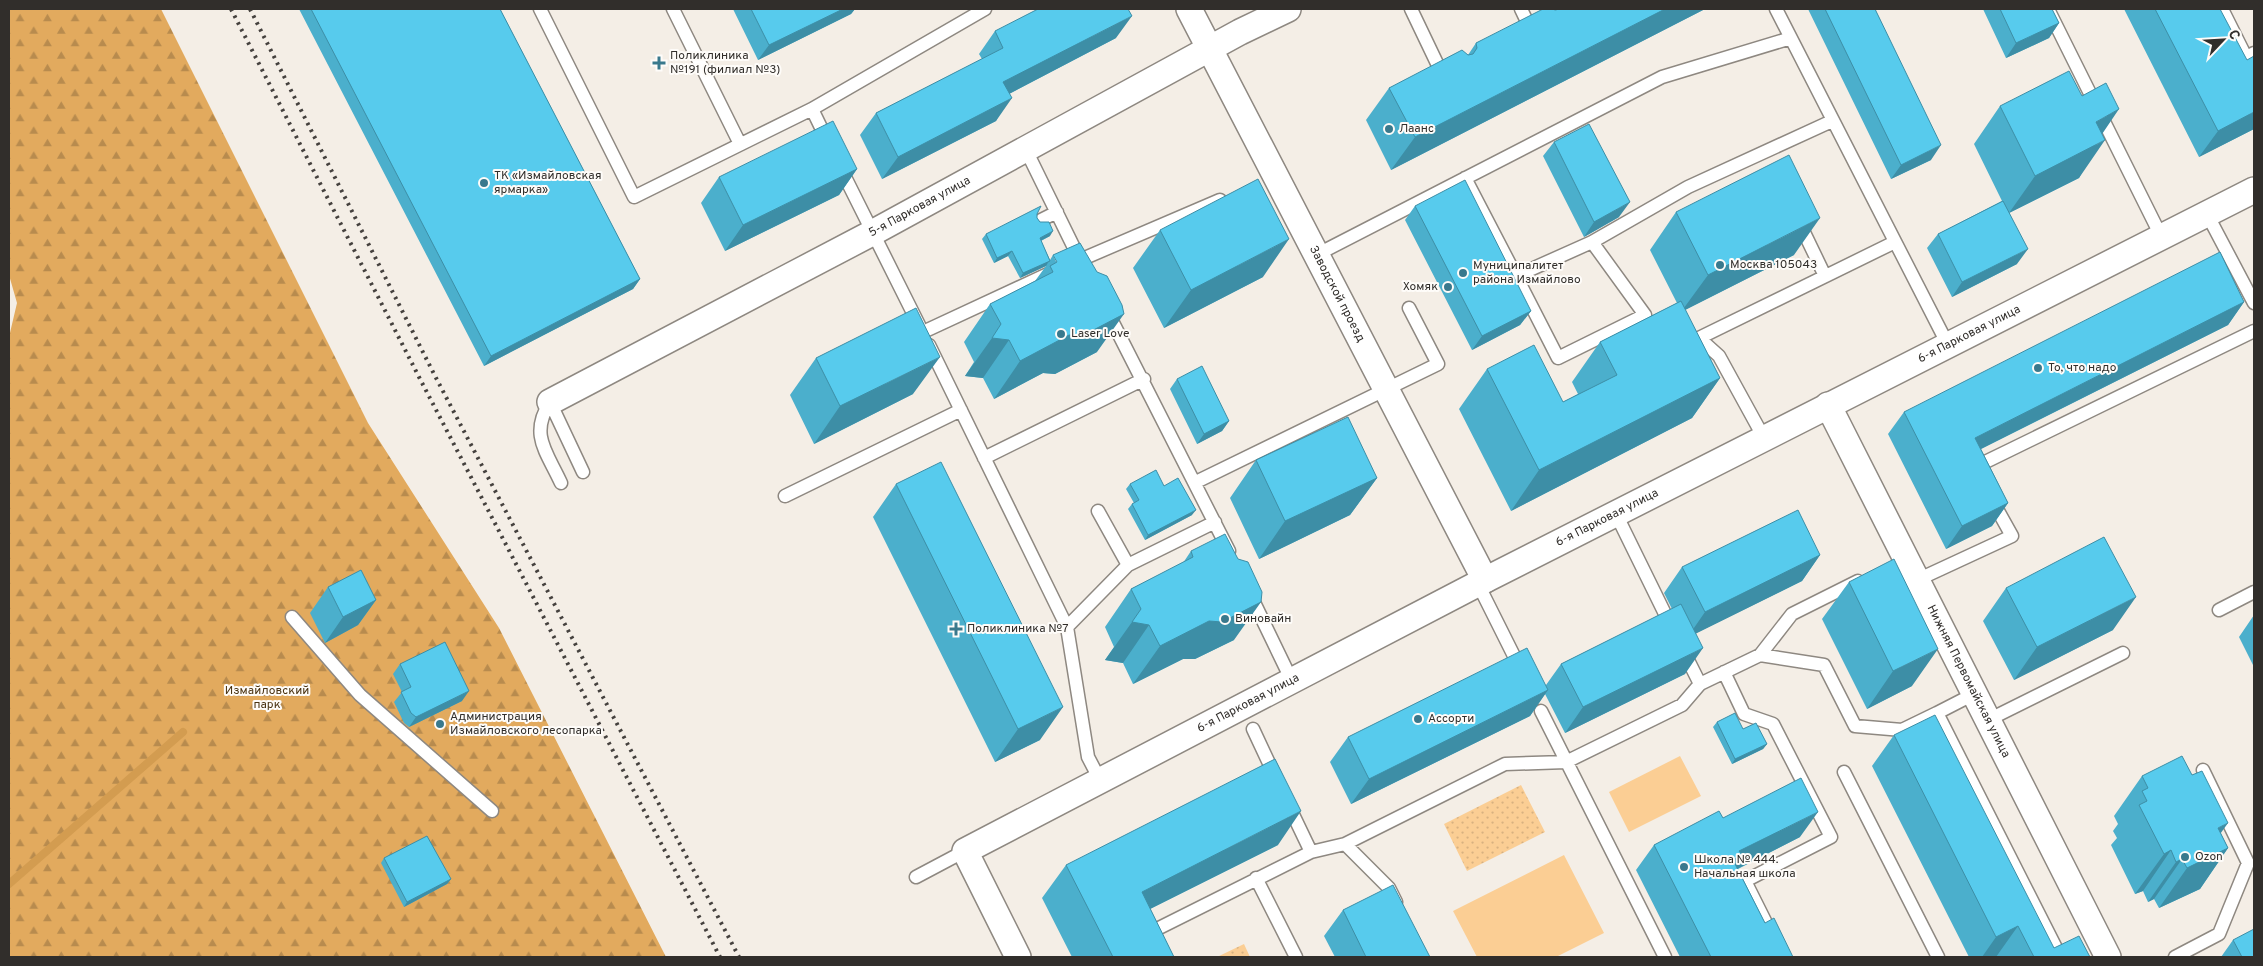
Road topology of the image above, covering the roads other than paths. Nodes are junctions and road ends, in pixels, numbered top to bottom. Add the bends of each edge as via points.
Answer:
1 (540, 9) edge
2 (673, 9) edge
3 (985, 9) edge
4 (1188, 9) edge
5 (1288, 9) edge
6 (1411, 9) edge
7 (1521, 9) edge
8 (1776, 9) edge
9 (2048, 9) edge
10 (2222, 9) edge
11 (1533, 35) edge
12 (1791, 38) junction
13 (1210, 49) junction
14 (2254, 53) edge
15 (1446, 80) edge
16 (812, 109) junction
17 (1832, 121) junction
18 (740, 144) junction
19 (1026, 150) junction
20 (1465, 178) junction
21 (2254, 190) edge
22 (1229, 196) edge
23 (1791, 206) edge
24 (1057, 212) junction
25 (2207, 214) junction
26 (1041, 220) edge
27 (872, 233) junction
28 (2161, 236) junction
29 (1592, 242) junction
30 (1895, 242) junction
31 (1316, 254) junction
32 (1082, 263) junction
33 (1516, 276) junction
34 (1825, 276) junction
35 (1103, 302) edge
36 (2254, 303) edge
37 (1409, 308) dead end
38 (2254, 331) edge
39 (923, 332) junction
40 (1948, 345) junction
41 (1144, 379) junction
42 (1386, 391) junction
43 (550, 402) junction
44 (1828, 405) junction
45 (961, 410) junction
46 (1764, 438) junction
47 (984, 458) junction
48 (584, 472) dead end
49 (1196, 482) junction
50 (561, 483) dead end
51 (785, 496) dead end
52 (1098, 511) dead end
53 (1616, 514) junction
54 (1215, 522) junction
55 (1236, 564) edge
56 (1128, 565) junction
57 (1867, 577) edge
58 (1917, 580) junction
59 (1244, 581) edge
60 (1482, 582) junction
61 (2254, 592) edge
62 (2219, 610) dead end
63 (292, 617) dead end
64 (1671, 626) edge
65 (1067, 627) junction
66 (1679, 642) edge
67 (2123, 653) dead end
68 (1760, 655) junction
69 (1724, 672) junction
70 (1292, 681) junction
71 (1700, 684) junction
72 (1528, 686) edge
73 (1974, 694) junction
74 (1541, 711) edge
75 (1936, 713) junction
76 (1988, 720) junction
77 (1253, 729) dead end
78 (1566, 762) junction
79 (2203, 770) edge
80 (1844, 772) dead end
81 (1100, 780) junction
82 (492, 811) dead end
83 (1345, 844) junction
84 (965, 851) junction
85 (1311, 852) junction
86 (916, 876) dead end
87 (1256, 878) junction
88 (1402, 914) edge
89 (2070, 941) edge
90 (1018, 957) edge
91 (1146, 957) edge
92 (1296, 957) edge
93 (1665, 957) edge
94 (1783, 957) edge
95 (1938, 957) edge
96 (2108, 957) edge
97 (2175, 957) edge

1 - 18 lane via 634,197
2 - 18 lane
3 - 16 lane
4 - 13 street, Заводской проезд
5 - 13 street, 5-я Парковая улица
6 - 15 lane
7 - 11 lane
8 - 12 lane
9 - 28 lane
10 - 14 lane via 2246,57
12 - 17 lane
12 - 20 lane via 1662,77
13 - 19 street, 5-я Парковая улица
13 - 31 street, Заводской проезд via 1267,178
16 - 18 lane
16 - 27 lane
17 - 29 lane via 1767,158 1688,187
17 - 30 lane
19 - 24 lane
19 - 27 street, 5-я Парковая улица
20 - 31 lane
20 - 33 lane
21 - 25 street, 6-я Парковая улица
22 - 32 lane
23 - 34 lane
24 - 26 lane
24 - 32 lane
25 - 28 street, 6-я Парковая улица
25 - 36 lane
27 - 39 lane
27 - 43 street, 5-я Парковая улица
28 - 40 street, 6-я Парковая улица
29 - 33 lane
29 - 33 lane via 1649,317 1558,358
30 - 34 lane
30 - 40 lane
31 - 42 street, Заводской проезд
32 - 39 lane
34 - 46 lane via 1694,336 1718,356
35 - 41 lane
37 - 42 lane via 1438,364
38 - 58 lane via 1975,467 2012,536
39 - 45 lane
40 - 44 street, 6-я Парковая улица
41 - 47 lane
41 - 49 lane
42 - 49 lane
42 - 60 street, Заводской проезд
43 - 48 lane
43 - 50 lane via 542,415 539,437
44 - 46 street, 6-я Парковая улица
44 - 58 street, Нижняя Первомайская улица
45 - 47 lane
45 - 51 lane
46 - 53 street, 6-я Парковая улица
47 - 65 lane
49 - 54 lane
52 - 56 lane
53 - 60 street, 6-я Парковая улица
53 - 64 lane
54 - 55 lane
54 - 56 lane
56 - 65 lane
57 - 68 lane via 1792,614
58 - 73 street, Нижняя Первомайская улица
59 - 70 lane
60 - 70 street, 6-я Парковая улица
60 - 72 lane
61 - 62 lane
63 - 82 lane via 360,695
65 - 81 lane via 1088,757
66 - 71 lane
67 - 76 lane
68 - 69 lane
68 - 75 lane via 1824,665 1854,726 1902,730
69 - 71 lane
69 - 94 lane via 1744,714 1773,724 1831,837 1744,881
70 - 81 street, 6-я Парковая улица
71 - 78 lane via 1682,705
73 - 75 lane
73 - 76 street, Нижняя Первомайская улица
74 - 78 lane
75 - 89 lane via 2052,950
76 - 96 street, Нижняя Первомайская улица via 2090,931
77 - 85 lane
78 - 83 lane via 1504,764
78 - 93 lane
79 - 97 lane via 2248,863 2219,934
80 - 95 lane
81 - 84 street, 6-я Парковая улица
83 - 85 lane
83 - 88 lane via 1389,888
84 - 86 lane
84 - 90 street
85 - 87 lane
87 - 91 lane via 1137,939
87 - 92 lane

